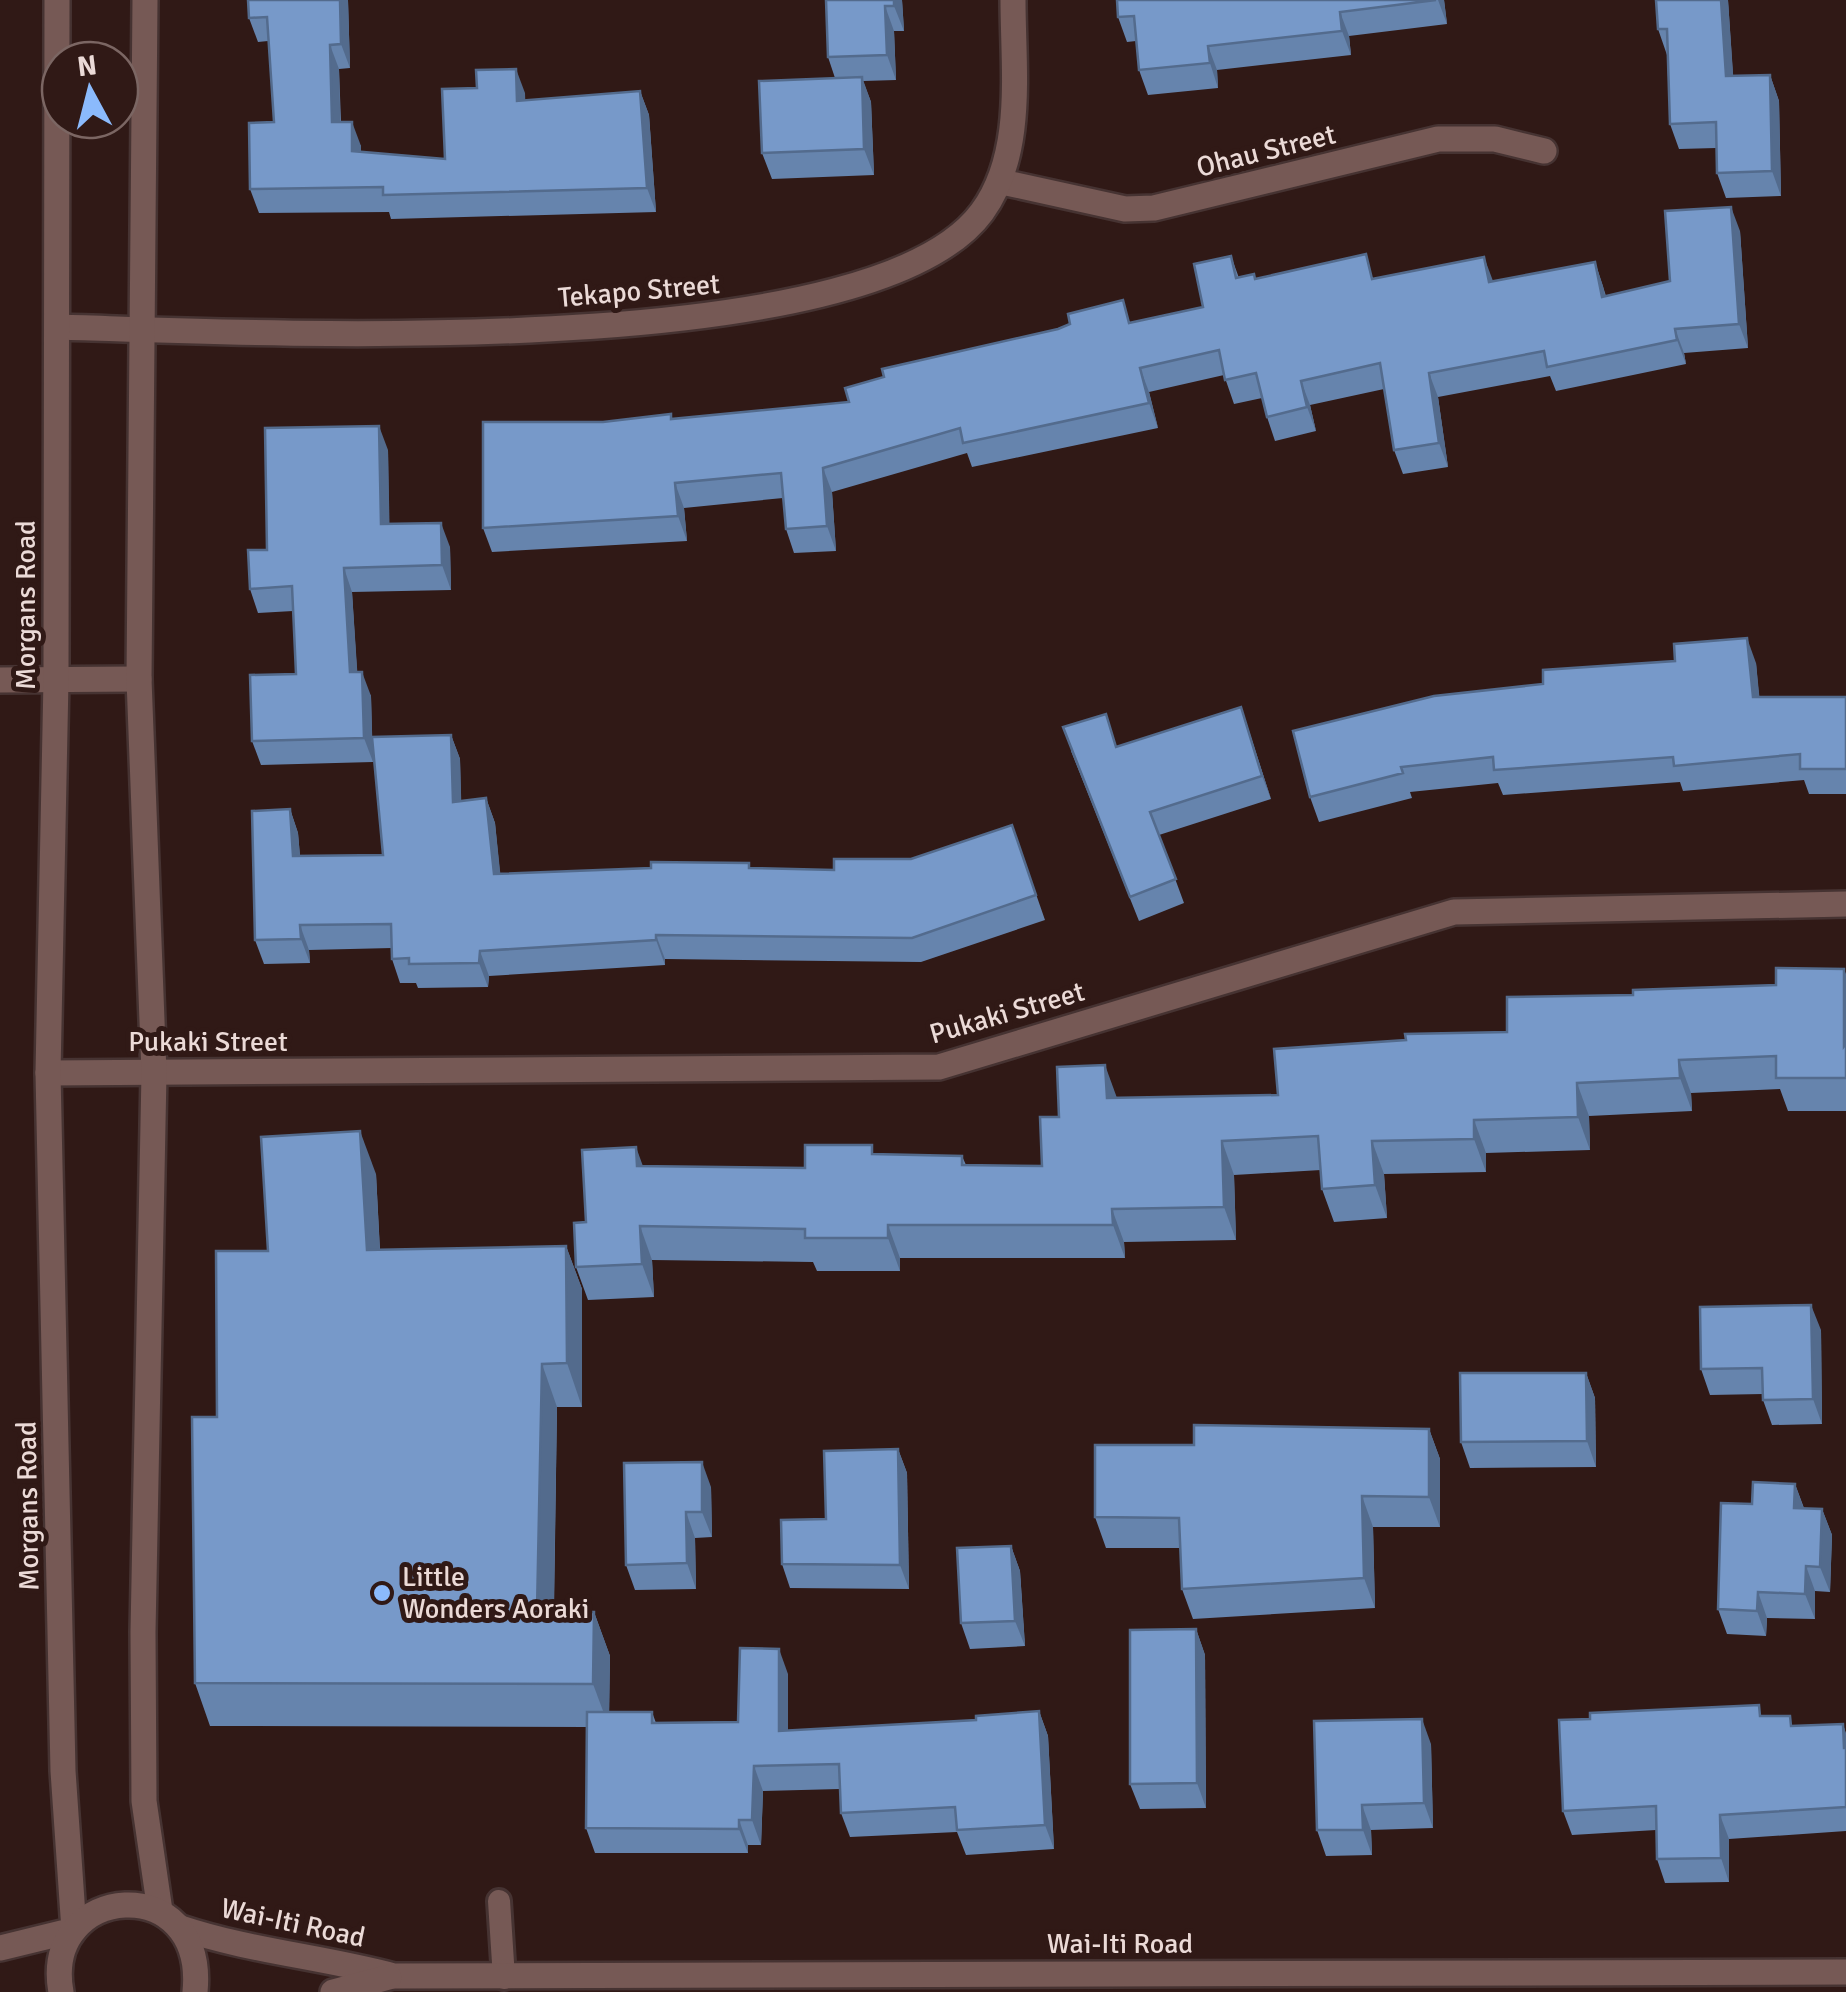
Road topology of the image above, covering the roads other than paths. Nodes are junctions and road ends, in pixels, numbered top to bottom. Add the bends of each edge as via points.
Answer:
1 (56, 0) edge
2 (145, 0) edge
3 (1013, 0) edge
4 (1544, 151) dead end
5 (1002, 182) junction
6 (57, 327) junction
7 (145, 330) junction
8 (140, 679) junction
9 (0, 680) edge
10 (56, 680) junction
11 (1846, 904) edge
12 (48, 1073) junction
13 (154, 1073) junction
14 (500, 1901) dead end
15 (160, 1911) junction
16 (181, 1928) junction
17 (74, 1930) junction
18 (0, 1948) edge
19 (1846, 1972) edge
20 (394, 1976) junction
21 (504, 1978) junction
22 (61, 1992) edge
23 (195, 1992) edge
24 (333, 1992) edge

1 - 6 street, Morgans Road
2 - 7 street
3 - 5 street, Tekapo Street via 1013,117
4 - 5 street, Ohau Street via 1494,139 1438,139 1154,208 1125,209
5 - 7 street, Tekapo Street via 967,228 924,260 759,310 611,327
6 - 7 street, Tekapo Street
6 - 10 street, Morgans Road
7 - 8 street
8 - 10 street
8 - 13 street
9 - 10 street
10 - 12 street, Morgans Road
11 - 13 street, Pukaki Street via 1454,912 939,1067
12 - 13 street, Pukaki Street
12 - 17 street, Morgans Road via 64,1771
13 - 15 street via 143,1745
14 - 21 lane
15 - 16 street
15 - 17 street via 113,1905
16 - 20 street, Wai-Iti Road
16 - 23 street via 193,1948
17 - 18 street
17 - 22 street, Morgans Road via 61,1951
19 - 21 street, Wai-Iti Road
20 - 21 street, Wai-Iti Road
20 - 24 street, Wai-Iti Road

